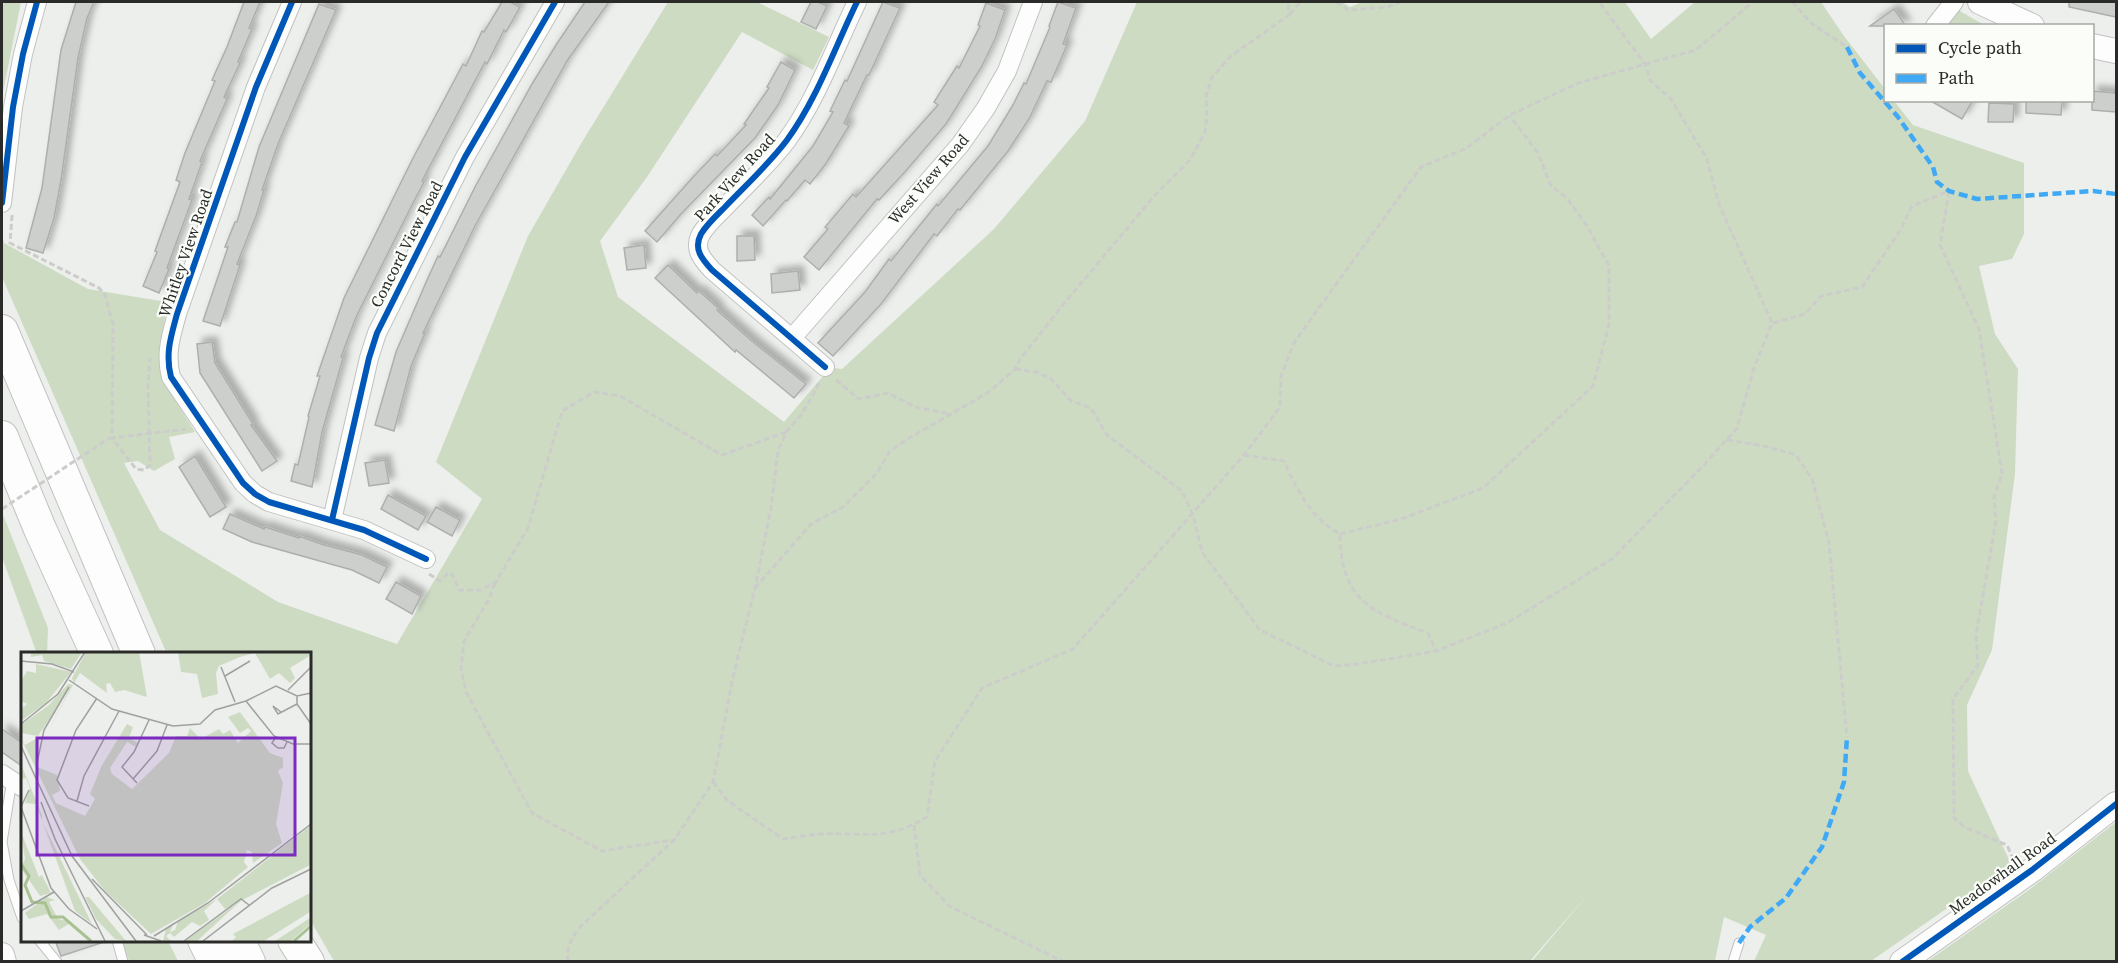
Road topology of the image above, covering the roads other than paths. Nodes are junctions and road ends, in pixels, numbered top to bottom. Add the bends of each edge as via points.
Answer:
1 (37, 2) edge
2 (292, 2) edge
3 (555, 2) edge
4 (857, 2) edge
5 (1033, 2) edge
6 (1954, 2) edge
7 (1980, 2) edge
8 (1937, 24) edge
9 (2028, 24) edge
10 (2094, 46) edge
11 (2116, 51) edge
12 (2, 203) edge
13 (2, 331) edge
14 (792, 338) junction
15 (825, 367) road end
16 (2, 437) edge
17 (332, 520) junction
18 (40, 529) junction
19 (426, 559) road end
20 (74, 652) edge
21 (96, 652) edge
22 (138, 652) edge
23 (12, 780) edge
24 (2116, 804) edge
25 (21, 915) edge
26 (41, 942) edge
27 (118, 942) edge
28 (205, 942) edge
29 (239, 942) edge
30 (278, 942) edge
31 (295, 942) edge
32 (1739, 943) dead end
33 (2, 955) edge
34 (4, 962) edge
35 (57, 962) edge
36 (123, 962) edge
37 (215, 962) edge
38 (249, 962) edge
39 (288, 962) edge
40 (308, 962) edge
41 (1733, 962) edge
42 (1902, 962) edge

1 - 12 street via 13,107
2 - 17 street, Whitley View Road via 256,87 168,343 167,362 171,377 243,483 269,502
3 - 17 street, Concord View Road via 465,157 377,333
4 - 14 street, Park View Road via 788,139 708,224 698,241 698,251 712,270
5 - 14 street, West View Road via 1007,71 986,108
6 - 8 street
7 - 9 street
10 - 11 street
13 - 22 highway
14 - 15 street, Park View Road
16 - 18 highway
17 - 19 street, Whitley View Road via 364,530
18 - 20 highway
18 - 21 highway
23 - 25 lane via 2,842
24 - 42 street, Meadowhall Road
26 - 35 lane
27 - 36 lane
28 - 37 highway
29 - 38 highway
30 - 39 highway
31 - 40 highway
32 - 41 lane
33 - 34 street

